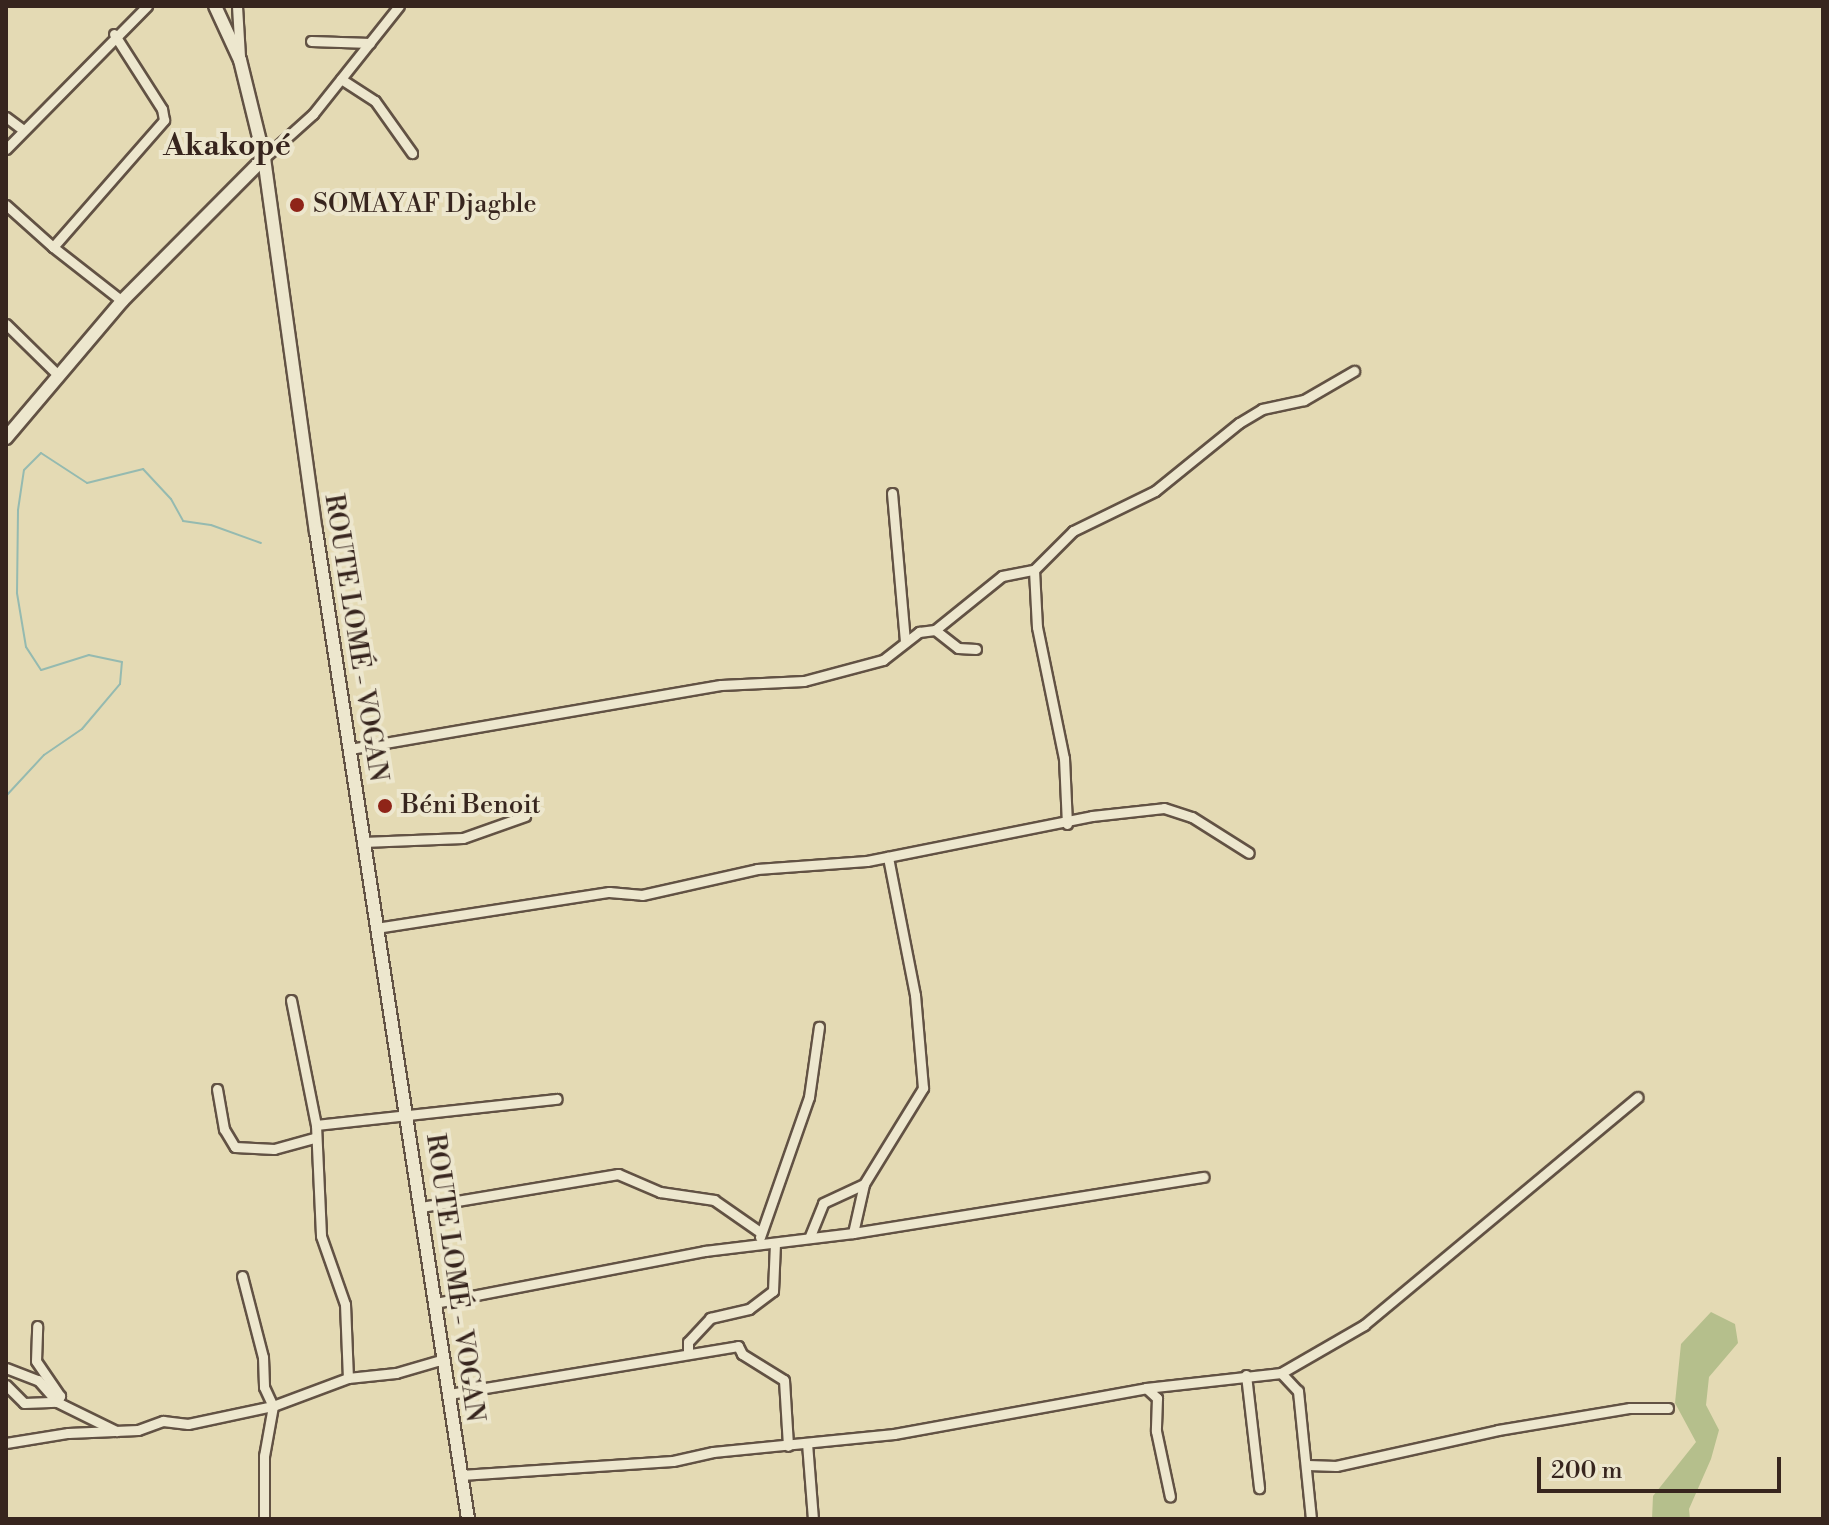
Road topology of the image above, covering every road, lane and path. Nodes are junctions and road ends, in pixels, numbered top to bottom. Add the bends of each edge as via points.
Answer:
1 (147, 6) edge
2 (215, 6) edge
3 (237, 6) edge
4 (399, 6) edge
5 (114, 34) junction
6 (311, 41) dead end
7 (370, 43) junction
8 (240, 60) junction
9 (341, 79) junction
10 (6, 117) edge
11 (23, 130) junction
12 (6, 149) edge
13 (412, 153) dead end
14 (264, 158) junction
15 (6, 205) edge
16 (53, 247) junction
17 (122, 301) junction
18 (6, 324) edge
19 (1354, 371) dead end
20 (57, 374) junction
21 (6, 438) edge
22 (892, 493) dead end
23 (1034, 570) junction
24 (935, 630) junction
25 (905, 641) junction
26 (976, 649) dead end
27 (350, 749) junction
28 (525, 816) dead end
29 (1067, 824) junction
30 (363, 842) junction
31 (1249, 853) dead end
32 (888, 857) junction
33 (376, 928) junction
34 (291, 1000) dead end
35 (819, 1027) dead end
36 (217, 1089) dead end
37 (1638, 1097) dead end
38 (557, 1099) dead end
39 (409, 1117) junction
40 (316, 1125) junction
41 (314, 1138) junction
42 (1204, 1177) dead end
43 (864, 1184) junction
44 (421, 1207) junction
45 (760, 1232) junction
46 (853, 1233) junction
47 (810, 1236) junction
48 (775, 1243) junction
49 (761, 1244) junction
50 (242, 1276) dead end
51 (435, 1303) junction
52 (37, 1326) dead end
53 (688, 1354) junction
54 (444, 1359) junction
55 (6, 1368) edge
56 (1281, 1373) junction
57 (1246, 1375) junction
58 (348, 1378) junction
59 (6, 1385) edge
60 (1146, 1388) junction
61 (449, 1394) junction
62 (57, 1402) junction
63 (273, 1406) junction
64 (1668, 1408) dead end
65 (116, 1431) junction
66 (6, 1443) edge
67 (807, 1443) junction
68 (788, 1446) junction
69 (1308, 1465) junction
70 (461, 1475) junction
71 (1259, 1488) dead end
72 (1170, 1497) dead end
73 (264, 1519) edge
74 (468, 1519) edge
75 (813, 1519) edge
76 (1311, 1519) edge

1 - 5 street
2 - 8 main road, ROUTE LOMÉ - VOGAN
3 - 8 street
4 - 7 street
5 - 11 street
5 - 16 street via 164,120
6 - 7 street
7 - 9 street
8 - 14 main road, ROUTE LOMÉ - VOGAN
9 - 13 street via 375,101
9 - 14 street via 296,133
10 - 11 street
11 - 12 street
14 - 17 main road
14 - 27 main road, ROUTE LOMÉ - VOGAN
15 - 16 street
16 - 17 street
17 - 20 main road
18 - 20 street
19 - 23 street via 1304,400 1262,409 1239,423 1155,491 1073,531
20 - 21 main road
22 - 25 street
23 - 24 street via 1002,576
23 - 29 street via 1037,627 1064,758
24 - 25 street
24 - 26 street via 958,648
25 - 27 street via 883,660 804,681 721,685
27 - 30 main road, ROUTE LOMÉ - VOGAN
28 - 30 street via 463,838
29 - 31 street via 1092,816 1170,808
29 - 32 street via 926,845
30 - 33 main road, ROUTE LOMÉ - VOGAN
32 - 33 street via 757,869 642,895 609,892
32 - 43 street via 915,995 923,1088
33 - 39 main road, ROUTE LOMÉ - VOGAN
34 - 40 street
35 - 45 street via 809,1097
36 - 41 street via 224,1129 235,1147 274,1149
37 - 56 street via 1364,1325
38 - 39 street via 497,1102
39 - 40 street
39 - 44 main road, ROUTE LOMÉ - VOGAN
40 - 41 street
41 - 58 street via 321,1236 345,1304
42 - 46 street
43 - 46 street
43 - 47 street via 823,1203
44 - 45 street via 618,1174 660,1192 714,1200
44 - 51 main road, ROUTE LOMÉ - VOGAN
45 - 49 street
46 - 47 street
47 - 48 street
48 - 49 street
48 - 53 street via 773,1291 749,1309 710,1318 688,1342
49 - 51 street
50 - 63 street via 263,1357 264,1387
51 - 54 main road, ROUTE LOMÉ - VOGAN
52 - 62 street via 36,1361 60,1396
53 - 61 street
53 - 68 street via 738,1346 753,1362 780,1374 787,1389
54 - 58 street via 396,1373
54 - 61 main road, ROUTE LOMÉ - VOGAN
55 - 62 street via 38,1380
56 - 57 street
56 - 69 street via 1298,1391
57 - 60 street
57 - 71 street
58 - 63 street
59 - 62 street via 24,1403
60 - 67 street via 894,1434
60 - 72 street via 1157,1398 1156,1431
61 - 70 main road, ROUTE LOMÉ - VOGAN
62 - 65 street
63 - 65 street
63 - 73 street via 264,1456
64 - 69 street via 1630,1408 1336,1466
65 - 66 street
67 - 68 street
67 - 75 street
68 - 70 street via 673,1461
69 - 76 street
70 - 74 main road, ROUTE LOMÉ - VOGAN

